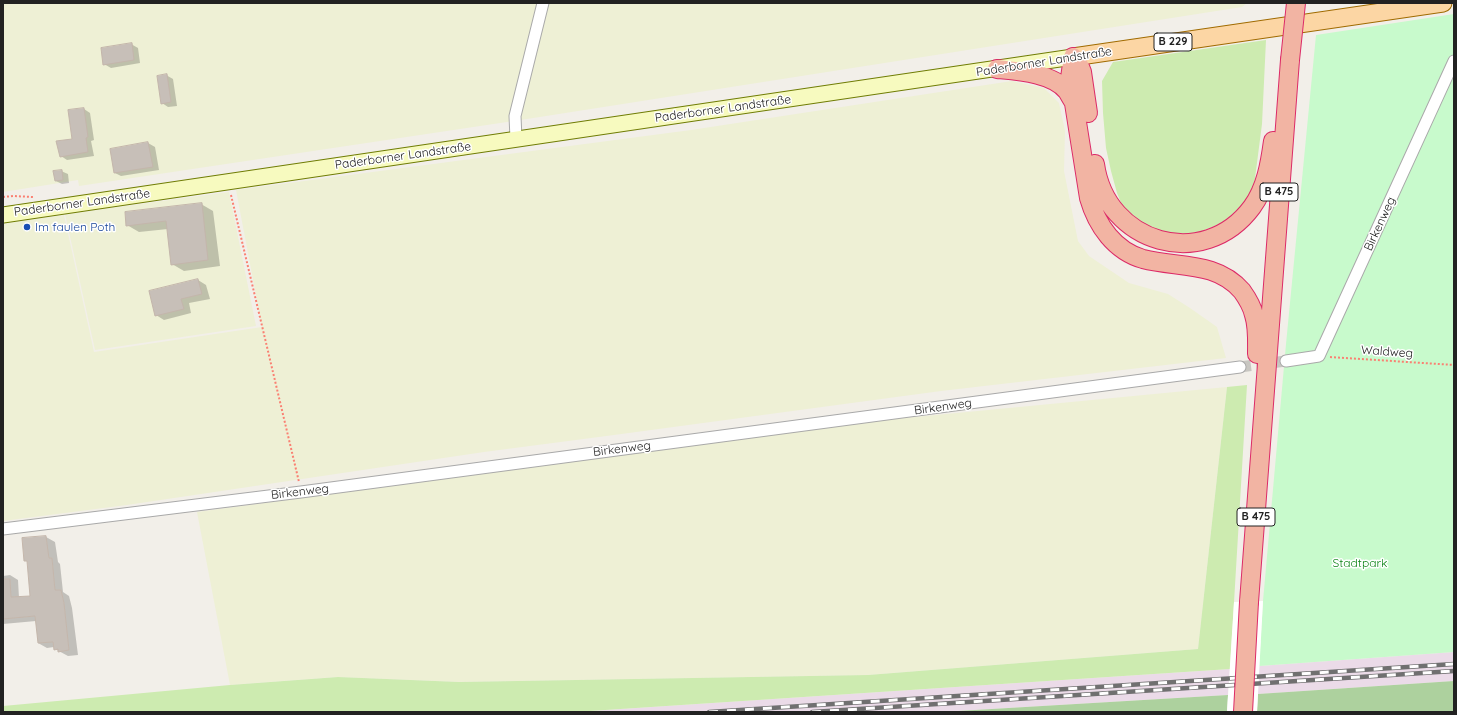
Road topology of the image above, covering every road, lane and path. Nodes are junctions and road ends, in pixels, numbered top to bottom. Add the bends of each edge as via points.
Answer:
1 (543, 3) edge
2 (1296, 3) edge
3 (1444, 3) edge
4 (1073, 57) junction
5 (1454, 61) edge
6 (997, 69) junction
7 (1287, 96) junction
8 (1074, 102) junction
9 (516, 139) junction
10 (234, 208) dead end
11 (3, 215) edge
12 (1319, 356) junction
13 (1286, 361) tunnel mouth
14 (1454, 365) edge
15 (1240, 367) tunnel mouth
16 (1262, 433) junction
17 (301, 492) junction
18 (3, 528) edge
19 (1243, 712) edge

1 - 9 street via 515,116
2 - 7 highway, B 475, bridge
3 - 4 main road, Paderborner Landstraße / B 229
4 - 6 main road, Paderborner Landstraße
4 - 7 highway via 1082,72 1096,173 1103,193 1115,212 1133,229 1161,240 1186,242 1206,239 1231,227 1246,213 1266,179 1276,121
4 - 8 highway via 1070,78
5 - 12 street, Birkenweg
6 - 8 highway via 1030,73 1049,79 1067,91
6 - 9 main road, Paderborner Landstraße
7 - 16 highway, B 475
8 - 16 highway via 1089,198 1099,224 1112,240 1124,250 1143,259 1202,267 1222,275 1236,284 1250,304 1257,339 1254,422
9 - 11 main road, Paderborner Landstraße
10 - 17 path
12 - 13 street
12 - 14 path, Waldweg
15 - 17 street, Birkenweg
16 - 19 highway, B 475, bridge
17 - 18 street, Birkenweg

